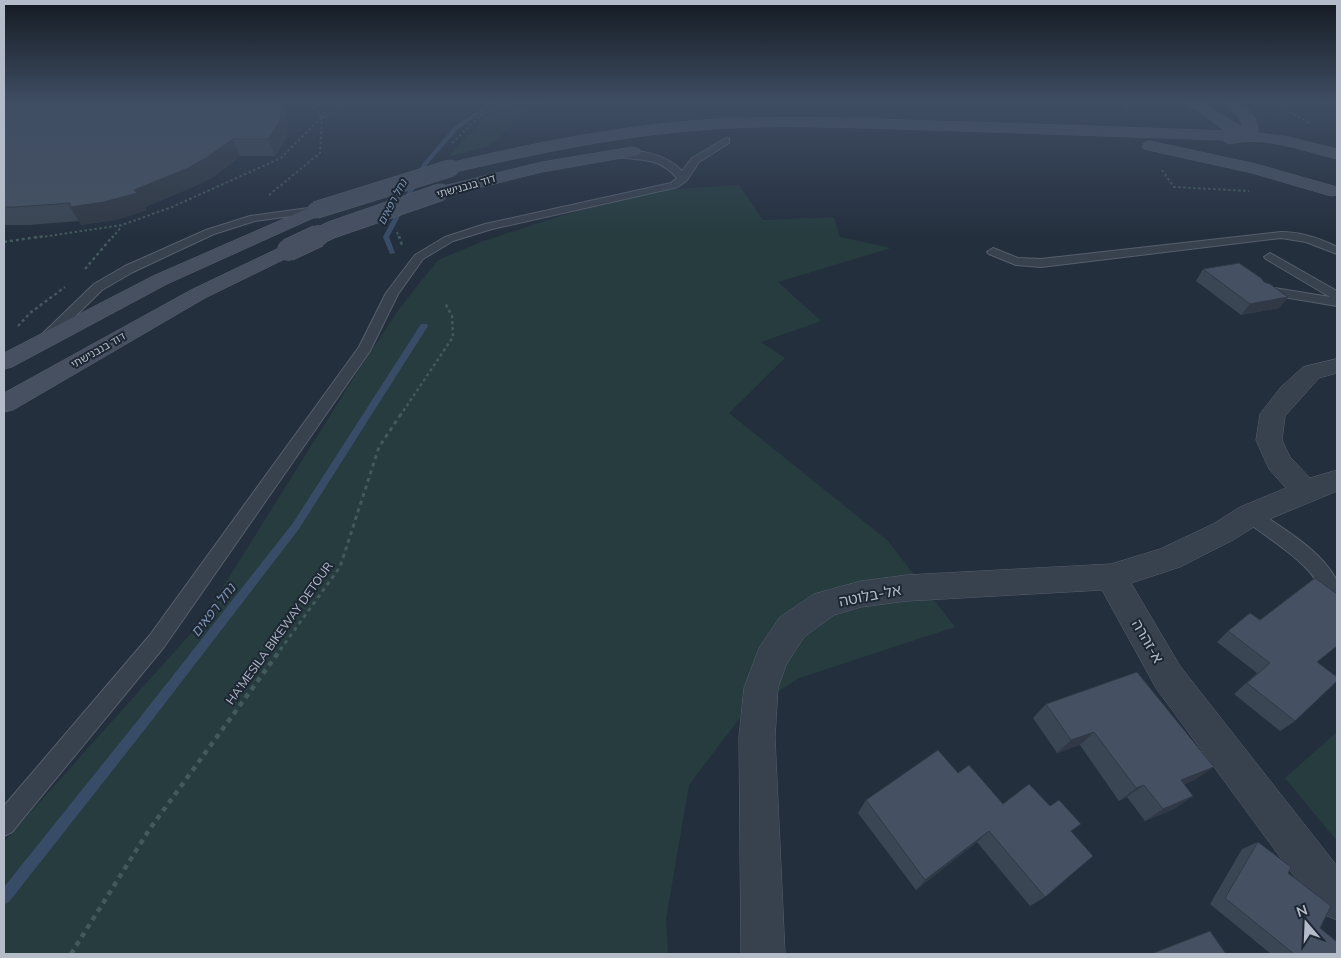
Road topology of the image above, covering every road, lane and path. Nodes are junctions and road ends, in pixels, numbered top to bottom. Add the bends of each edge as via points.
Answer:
1 (292, 147) edge
2 (542, 147) edge
3 (669, 147) dead end
4 (717, 147) edge
5 (1153, 147) edge
6 (1261, 147) edge
7 (1311, 147) edge
8 (1337, 152) edge
9 (615, 154) junction
10 (683, 178) junction
11 (1334, 193) edge
12 (122, 225) junction
13 (1262, 229) dead end
14 (1281, 234) junction
15 (4, 242) edge
16 (1337, 251) edge
17 (993, 252) dead end
18 (1270, 257) dead end
19 (81, 274) dead end
20 (68, 285) dead end
21 (1261, 290) edge
22 (1337, 296) edge
23 (1337, 302) edge
24 (445, 303) dead end
25 (14, 329) dead end
26 (4, 362) edge
27 (1337, 366) edge
28 (4, 404) edge
29 (1337, 480) edge
30 (1305, 491) junction
31 (1250, 515) junction
32 (1111, 577) junction
33 (1337, 594) edge
34 (4, 824) edge
35 (1337, 900) edge
36 (71, 954) edge
37 (763, 954) edge

1 - 12 path via 281,158 172,207
2 - 26 main road, דוד בנבנישתי, bridge via 451,168 316,210 160,280
3 - 9 main road, דוד בנבנישתי
4 - 10 lane via 695,160
5 - 11 main road via 1256,169
6 - 11 main road
7 - 8 main road, דוד בנבנישתי
9 - 10 lane via 633,154 666,162 675,167
9 - 28 main road, דוד בנבנישתי, bridge via 532,169 441,192 340,227 198,294
10 - 34 lane via 674,185 489,226 449,240 419,257 392,294 364,348 157,641
12 - 15 path
12 - 19 path
13 - 14 lane
14 - 16 lane via 1315,239
14 - 17 lane via 1041,263 1016,261
18 - 22 lane
20 - 25 path
21 - 23 lane
24 - 36 path, HA'MESILA BIKEWAY DETOUR via 452,316 453,337 379,447 340,567 150,830
27 - 30 street via 1311,372 1273,414 1269,440 1279,462
29 - 30 street
30 - 31 street
31 - 32 street via 1169,558
31 - 33 lane via 1316,566
32 - 35 street, א-זהרה via 1168,677
32 - 37 street, אל-בלוטה via 907,588 861,594 825,604 792,627 771,659 761,688 757,737

